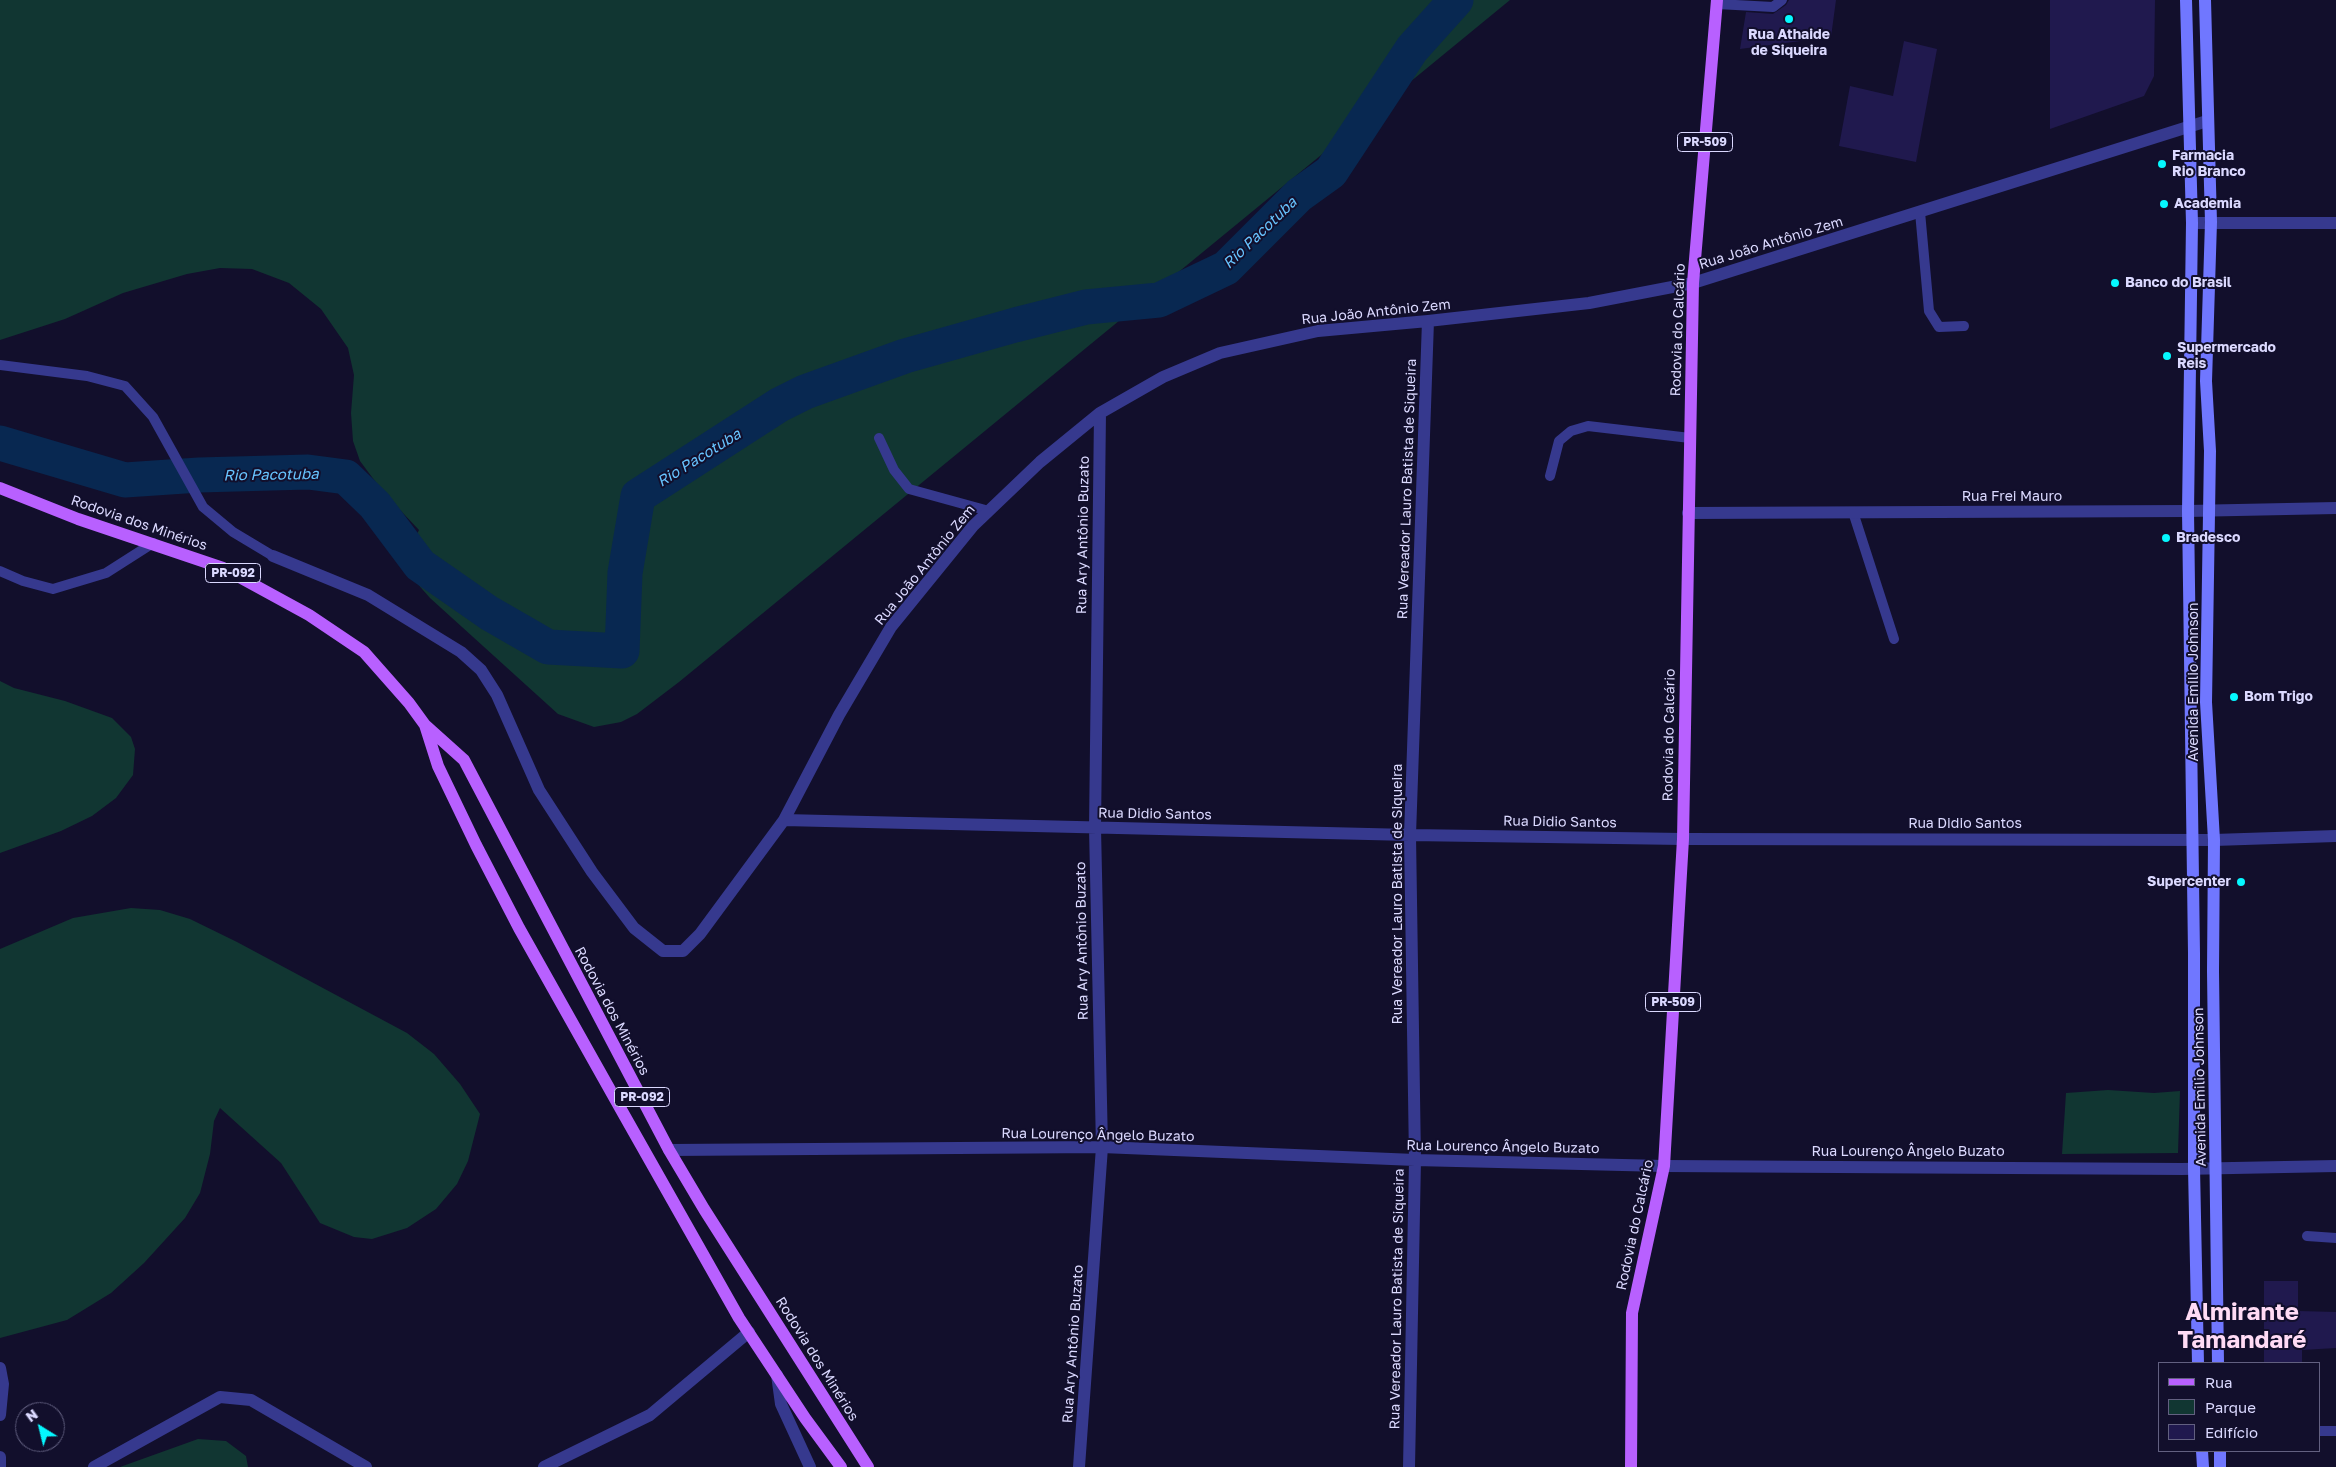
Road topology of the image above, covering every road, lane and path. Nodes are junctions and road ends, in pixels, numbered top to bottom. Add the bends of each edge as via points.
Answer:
1 (1782, 0) edge
2 (2186, 0) edge
3 (2204, 0) edge
4 (1717, 2) edge
5 (2207, 122) junction
6 (2190, 127) junction
7 (1920, 212) junction
8 (2211, 222) junction
9 (2192, 223) junction
10 (2336, 223) edge
11 (1693, 283) junction
12 (1428, 321) junction
13 (1964, 326) dead end
14 (0, 365) edge
15 (1100, 413) junction
16 (879, 438) dead end
17 (1690, 438) junction
18 (1550, 476) dead end
19 (0, 488) edge
20 (2336, 508) edge
21 (2208, 509) junction
22 (989, 511) junction
23 (2188, 511) junction
24 (1853, 512) junction
25 (1688, 513) junction
26 (153, 543) junction
27 (273, 556) joint
28 (0, 570) edge
29 (1894, 639) dead end
30 (425, 725) junction
31 (784, 820) junction
32 (1094, 828) junction
33 (1410, 835) junction
34 (2336, 836) edge
35 (1683, 839) junction
36 (2192, 839) junction
37 (2214, 840) junction
38 (1102, 1147) junction
39 (670, 1150) junction
40 (1415, 1160) junction
41 (1664, 1166) junction
42 (2336, 1166) edge
43 (2194, 1168) junction
44 (2216, 1168) junction
45 (2307, 1236) dead end
46 (2336, 1238) edge
47 (749, 1332) junction
48 (2198, 1362) edge
49 (2218, 1362) edge
50 (0, 1368) edge
51 (777, 1375) junction
52 (0, 1414) edge
53 (2321, 1431) edge
54 (2336, 1431) edge
55 (2202, 1452) edge
56 (2220, 1452) edge
57 (0, 1457) edge
58 (0, 1467) edge
59 (94, 1467) edge
60 (366, 1467) edge
61 (544, 1467) edge
62 (810, 1467) edge
63 (841, 1467) edge
64 (868, 1467) edge
65 (1079, 1467) edge
66 (1409, 1467) edge
67 (1631, 1467) edge
68 (2203, 1467) edge
69 (2220, 1467) edge

1 - 4 lane via 1773,7
2 - 6 main road, Avenida Emilio Johnson
3 - 5 main road, Avenida Emilio Johnson
4 - 11 main road, Rodovia do Calcário / PR-509
5 - 6 street, Rua João Antônio Zem
5 - 8 main road, Avenida Emilio Johnson
6 - 7 street, Rua João Antônio Zem
6 - 9 main road, Avenida Emilio Johnson
7 - 11 street, Rua João Antônio Zem
7 - 13 lane via 1928,311 1939,327
8 - 9 street
8 - 10 street
8 - 21 main road, Avenida Emilio Johnson via 2206,381 2210,451
9 - 23 main road, Avenida Emilio Johnson
11 - 12 street, Rua João Antônio Zem via 1589,303
11 - 17 main road, Rodovia do Calcário / PR-509
12 - 15 street, Rua João Antônio Zem via 1318,331 1220,353 1163,377
12 - 33 street, Rua Vereador Lauro Batista de Siqueira
14 - 27 lane via 87,376 125,386 153,417 203,507 233,532
15 - 22 street, Rua João Antônio Zem via 1040,462
15 - 32 street, Rua Ary Antônio Buzato
16 - 22 lane via 894,470 909,489
17 - 18 lane via 1588,426 1570,431 1560,441
17 - 25 main road, Rodovia do Calcário / PR-509
19 - 26 main road, Rodovia dos Minérios / PR-092 via 78,519
20 - 21 street, Rua Frei Mauro
21 - 23 street, Rua Frei Mauro
21 - 37 main road, Avenida Emilio Johnson via 2206,702
22 - 31 street, Rua João Antônio Zem via 973,526 891,628 839,714
23 - 24 street, Rua Frei Mauro
23 - 36 main road, Avenida Emilio Johnson
24 - 25 street, Rua Frei Mauro
24 - 29 lane
25 - 35 main road, Rodovia do Calcário / PR-509
26 - 28 lane via 106,573 53,589 22,581
26 - 30 main road, Rodovia dos Minérios / PR-092 via 223,568 309,615 364,652
27 - 31 street, Rua João Antônio Zem via 368,595 461,652 482,670 497,695 539,790 592,872 634,928 663,951 683,951 700,934
30 - 39 main road, Rodovia dos Minérios / PR-092 via 464,760
30 - 47 main road, Rodovia dos Minérios / PR-092 via 438,766 519,928
31 - 32 street, Rua Didio Santos
32 - 33 street, Rua Didio Santos
32 - 38 street, Rua Ary Antônio Buzato
33 - 35 street, Rua Didio Santos
33 - 40 street, Rua Vereador Lauro Batista de Siqueira
34 - 37 street, Rua Didio Santos
35 - 36 street, Rua Didio Santos
35 - 41 main road, Rodovia do Calcário / PR-509
36 - 37 street, Rua Didio Santos
36 - 43 main road, Avenida Emilio Johnson
37 - 44 main road, Avenida Emilio Johnson
38 - 39 street, Rua Lourenço Ângelo Buzato
38 - 40 street, Rua Lourenço Ângelo Buzato
38 - 65 street, Rua Ary Antônio Buzato
39 - 64 main road, Rodovia dos Minérios / PR-092
40 - 41 street, Rua Lourenço Ângelo Buzato
40 - 66 street, Rua Vereador Lauro Batista de Siqueira
41 - 43 street, Rua Lourenço Ângelo Buzato
41 - 67 main road, Rodovia do Calcário / PR-509 via 1632,1314
42 - 44 street, Rua Lourenço Ângelo Buzato
43 - 44 street, Rua Lourenço Ângelo Buzato
43 - 48 main road, Avenida Emilio Johnson
44 - 49 main road, Avenida Emilio Johnson
45 - 46 lane
47 - 51 main road, Rodovia dos Minérios / PR-092
47 - 61 street via 650,1415
50 - 52 street via 3,1384
51 - 62 street via 781,1404
51 - 63 main road, Rodovia dos Minérios / PR-092
53 - 54 lane
55 - 68 main road
56 - 69 main road
57 - 58 street
59 - 60 street via 220,1397 251,1400

